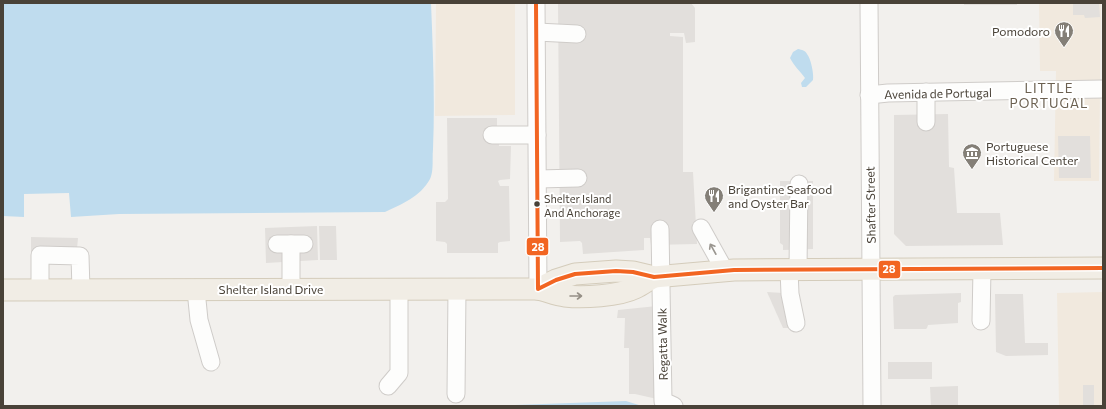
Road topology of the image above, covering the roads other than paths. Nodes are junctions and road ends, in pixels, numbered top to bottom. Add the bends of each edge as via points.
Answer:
1 (536, 3) edge
2 (869, 3) edge
3 (537, 32) junction
4 (576, 34) dead end
5 (1103, 89) edge
6 (926, 92) junction
7 (869, 94) junction
8 (926, 122) dead end
9 (492, 135) dead end
10 (537, 136) junction
11 (578, 178) dead end
12 (538, 179) junction
13 (799, 184) dead end
14 (701, 228) dead end
15 (660, 229) dead end
16 (291, 244) dead end
17 (982, 268) junction
18 (1103, 268) edge
19 (872, 269) junction
20 (794, 270) junction
21 (725, 271) junction
22 (658, 276) junction
23 (399, 289) junction
24 (457, 289) junction
25 (538, 289) junction
26 (3, 290) edge
27 (40, 290) junction
28 (81, 290) junction
29 (196, 290) junction
30 (291, 290) junction
31 (981, 321) dead end
32 (796, 323) dead end
33 (211, 362) dead end
34 (388, 386) dead end
35 (456, 394) dead end
36 (674, 406) edge
37 (872, 406) edge

1 - 3 street
2 - 7 street, Shafter Street
3 - 4 street
3 - 10 street
5 - 6 street, Avenida de Portugal
6 - 7 street, Avenida de Portugal
6 - 8 street
7 - 19 street, Shafter Street
9 - 10 street
10 - 12 street
11 - 12 street
12 - 25 street
13 - 20 street
21 -> 14 street
15 - 22 street
16 - 30 street
17 - 18 main road, Shelter Island Drive
17 - 19 main road, Shelter Island Drive
17 - 31 street
19 - 20 main road, Shelter Island Drive
19 - 37 street, Shafter Street
20 - 21 main road, Shelter Island Drive
20 - 32 street via 790,294
21 - 22 main road, Shelter Island Drive
22 - 25 main road, Shelter Island Drive via 616,271 575,274
22 - 36 street, Regatta Walk via 663,401
23 - 24 main road, Shelter Island Drive
23 - 30 main road, Shelter Island Drive
23 - 34 street via 399,373
24 - 25 main road, Shelter Island Drive
24 - 35 street
26 - 27 main road, Shelter Island Drive
27 - 28 main road, Shelter Island Drive
27 - 28 street via 40,255 80,256
28 - 29 main road, Shelter Island Drive
29 - 30 main road, Shelter Island Drive
29 - 33 street via 199,320

